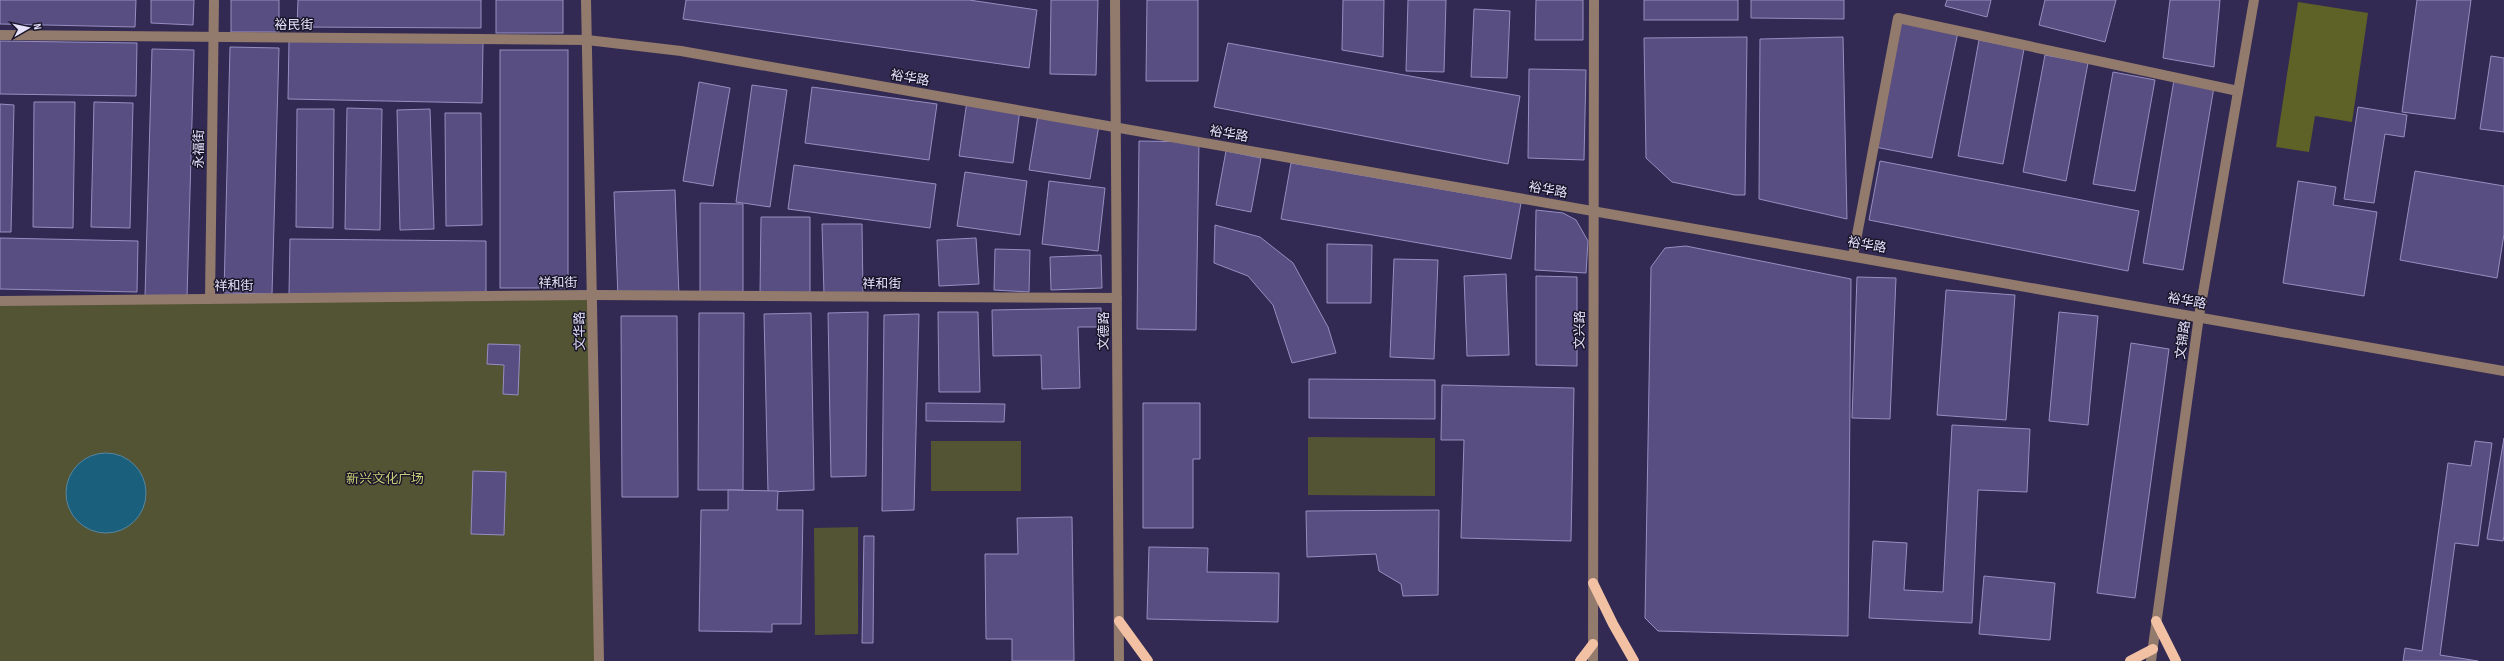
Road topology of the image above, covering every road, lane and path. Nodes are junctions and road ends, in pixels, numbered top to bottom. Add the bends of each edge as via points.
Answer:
1 (214, 0) edge
2 (586, 0) edge
3 (1115, 0) edge
4 (1594, 0) edge
5 (2254, 0) edge
6 (0, 35) edge
7 (213, 37) junction
8 (587, 40) junction
9 (2238, 91) junction
10 (1116, 127) junction
11 (1594, 211) junction
12 (1853, 256) junction
13 (592, 295) junction
14 (1117, 298) junction
15 (210, 299) junction
16 (0, 301) edge
17 (2199, 316) junction
18 (2504, 371) edge
19 (1593, 583) junction
20 (1119, 620) junction
21 (2156, 621) junction
22 (1593, 644) junction
23 (2153, 649) junction
24 (598, 661) edge
25 (1119, 661) edge
26 (1148, 661) edge
27 (1580, 661) edge
28 (1593, 661) edge
29 (1634, 661) edge
30 (2130, 661) edge
31 (2151, 661) edge
32 (2176, 661) edge

1 - 7 street, 永福街
2 - 8 street, 文华路
3 - 10 street, 文德路
4 - 11 street, 文兴路
5 - 9 street, 文锦路
6 - 7 street, 裕民街
7 - 8 street, 裕民街
7 - 15 street, 永福街
8 - 10 street, 裕华路 via 681,51
8 - 13 street, 文华路
9 - 12 street via 1898,18
9 - 17 street, 文锦路
10 - 11 street, 裕华路
10 - 14 street, 文德路
11 - 12 street, 裕华路
11 - 19 street, 文兴路
12 - 17 street, 裕华路
13 - 14 street, 祥和街
13 - 15 street, 祥和街
13 - 24 street, 文华路
14 - 20 street, 文德路
15 - 16 street, 祥和街
17 - 18 street, 裕华路
17 - 21 street, 文锦路
19 - 22 street, 文兴路
19 - 29 main road
20 - 25 street, 文德路
20 - 26 main road
21 - 23 street, 文锦路
21 - 32 main road
22 - 27 main road
22 - 28 street, 文兴路
23 - 30 main road
23 - 31 street, 文锦路

